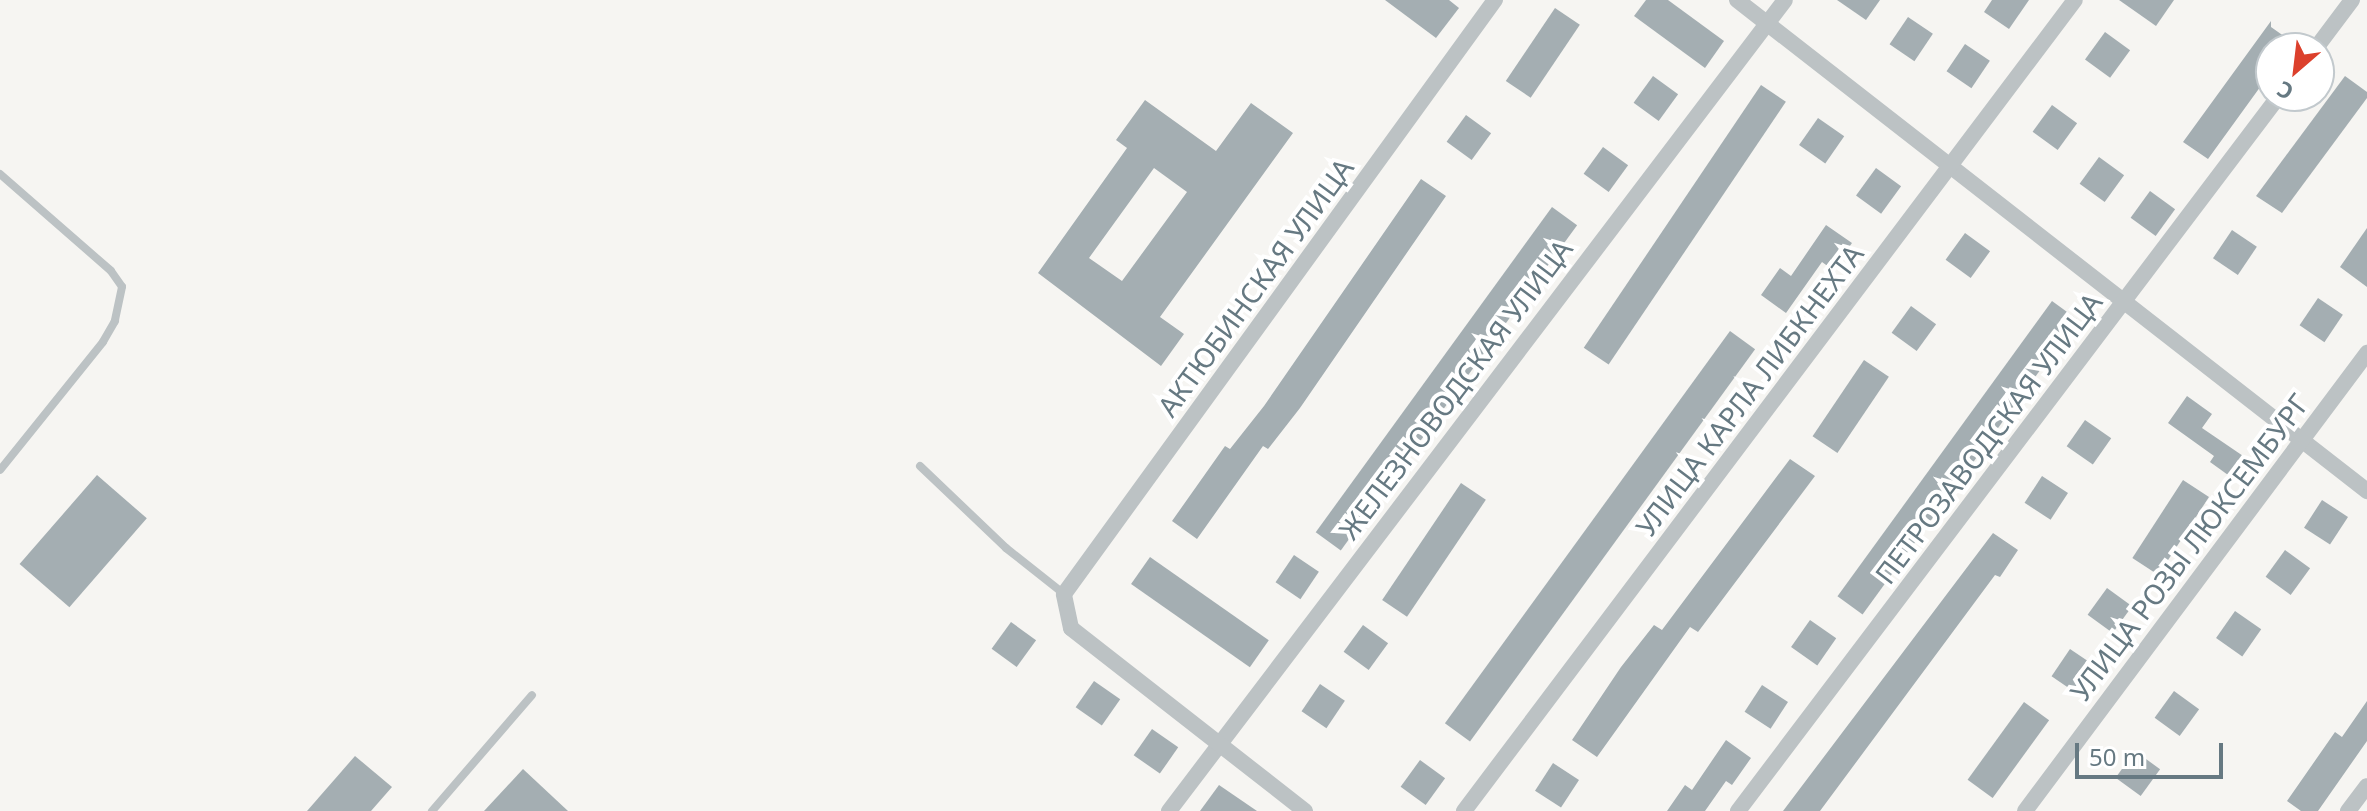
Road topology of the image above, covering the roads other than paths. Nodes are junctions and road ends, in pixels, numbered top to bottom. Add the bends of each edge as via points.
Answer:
1 (1495, 0) edge
2 (1737, 0) edge
3 (1785, 0) edge
4 (2075, 0) edge
5 (2352, 0) edge
6 (1767, 23) junction
7 (2328, 32) edge
8 (2267, 112) edge
9 (1952, 165) junction
10 (0, 174) edge
11 (2126, 299) junction
12 (2367, 353) edge
13 (2300, 442) junction
14 (920, 466) dead end
15 (0, 470) edge
16 (2367, 491) edge
17 (1063, 600) junction
18 (532, 695) dead end
19 (1216, 744) junction
20 (2367, 786) edge
21 (432, 811) edge
22 (1169, 811) edge
23 (1305, 811) edge
24 (1464, 811) edge
25 (1738, 811) edge
26 (2025, 811) edge
27 (2348, 811) edge

1 - 17 street, АКТЮБИНСКАЯ УЛИЦА
2 - 6 street
3 - 6 street, ЖЕЛЕЗНОВОДСКАЯ УЛИЦА
4 - 9 street, УЛИЦА КАРЛА ЛИБКНЕХТА
5 - 7 street
6 - 9 street
6 - 19 street, ЖЕЛЕЗНОВОДСКАЯ УЛИЦА
8 - 11 street, ПЕТРОЗАВОДСКАЯ УЛИЦА
9 - 11 street
9 - 24 street, УЛИЦА КАРЛА ЛИБКНЕХТА
10 - 15 lane via 111,271 122,287 115,321 103,342
11 - 13 street
11 - 25 street, ПЕТРОЗАВОДСКАЯ УЛИЦА
12 - 13 street, УЛИЦА РОЗЫ ЛЮКСЕМБУРГ
13 - 16 street
13 - 26 street, УЛИЦА РОЗЫ ЛЮКСЕМБУРГ
14 - 17 lane
17 - 19 street via 1071,628
18 - 21 lane
19 - 22 street, ЖЕЛЕЗНОВОДСКАЯ УЛИЦА
19 - 23 street
20 - 27 street

